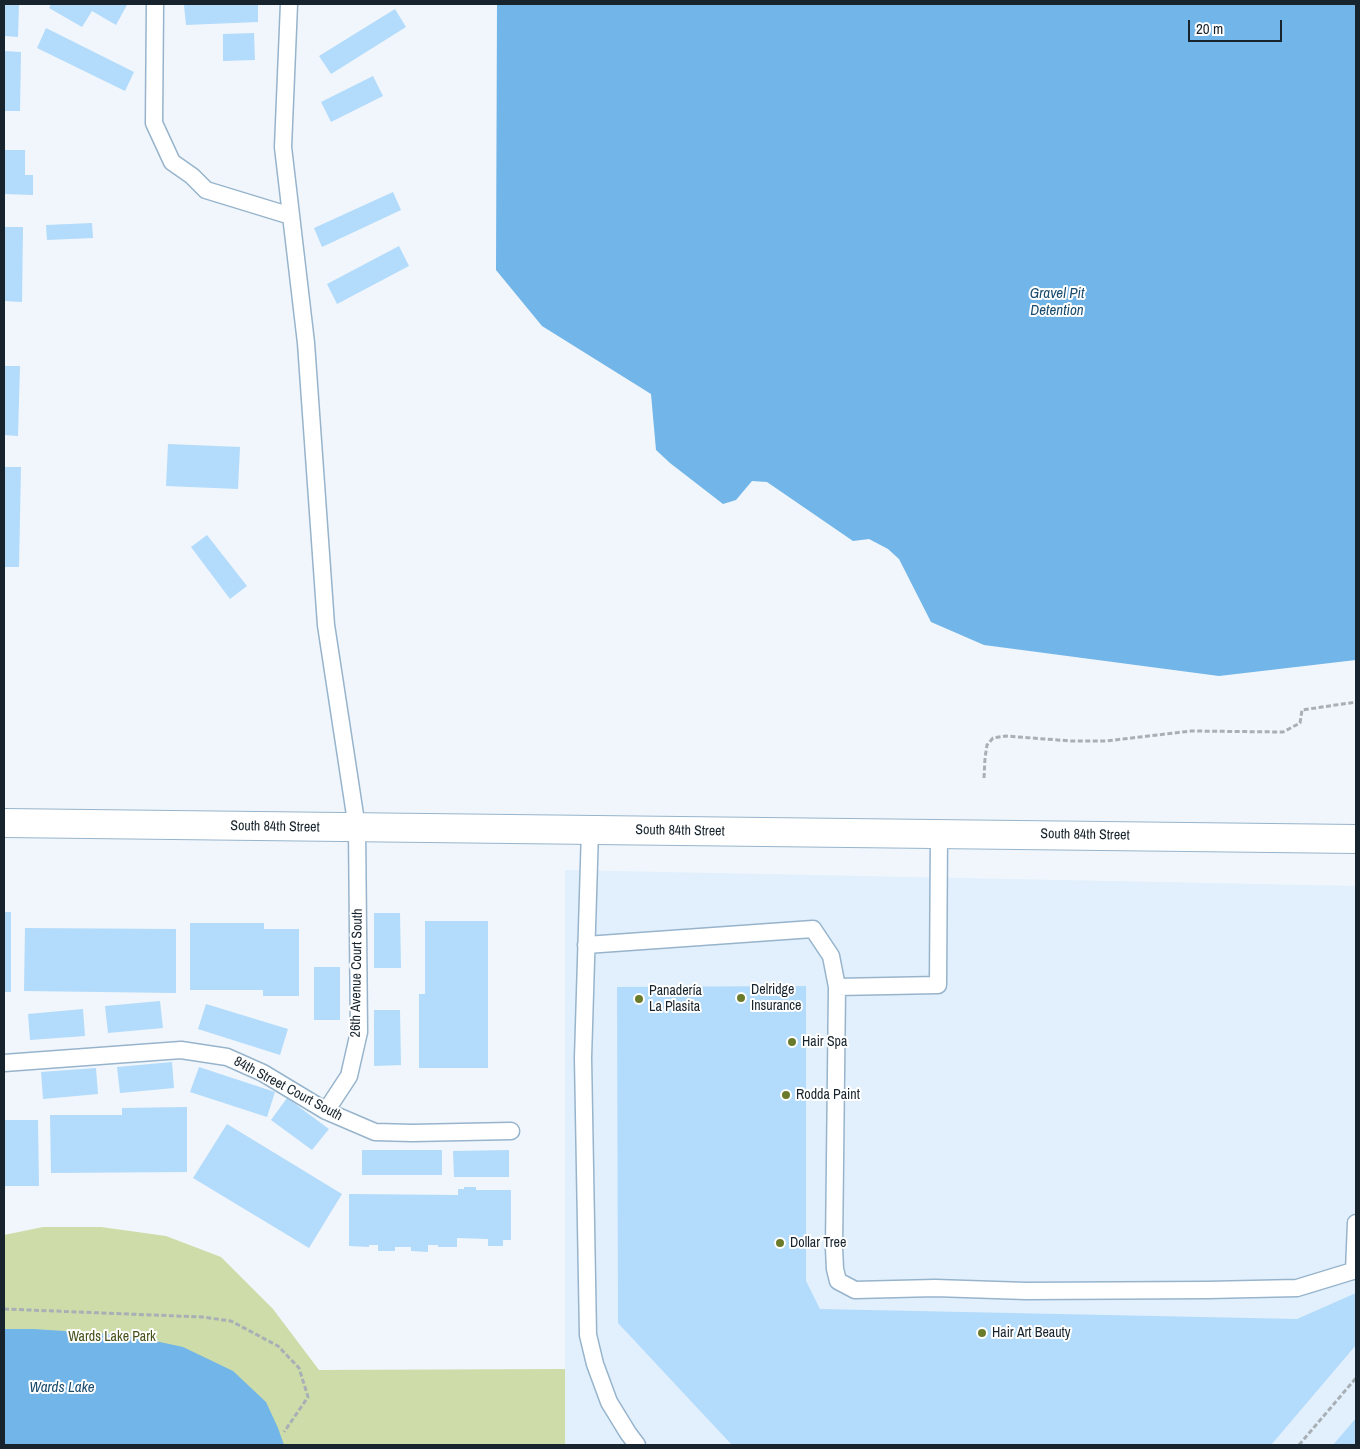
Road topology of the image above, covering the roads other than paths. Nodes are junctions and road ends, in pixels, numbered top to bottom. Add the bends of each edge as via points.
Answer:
1 (155, 4) edge
2 (289, 4) edge
3 (291, 216) junction
4 (4, 823) edge
5 (357, 828) junction
6 (590, 830) junction
7 (939, 833) junction
8 (1356, 839) edge
9 (586, 945) junction
10 (837, 986) junction
11 (4, 1063) edge
12 (326, 1111) junction
13 (511, 1131) dead end
14 (1356, 1223) edge
15 (1355, 1270) edge
16 (637, 1445) edge

1 - 3 lane via 154,122 172,162 206,190
2 - 3 lane, 26th Avenue Court South via 283,147
3 - 5 lane, 26th Avenue Court South via 306,343 326,625
4 - 5 main road, South 84th Street
5 - 6 main road, South 84th Street
5 - 12 lane, 26th Avenue Court South via 359,1032 349,1076
6 - 7 main road, South 84th Street
6 - 9 lane
7 - 8 main road, South 84th Street
7 - 10 lane via 938,985
9 - 10 lane via 813,930 831,956
9 - 16 lane via 582,1058 588,1335 609,1402
10 - 15 lane via 834,1248 838,1281 855,1290 1208,1290 1296,1288
11 - 12 lane, 84th Street Court South via 180,1050 227,1057 263,1073
12 - 13 lane, 84th Street Court South via 376,1132
14 - 15 lane

